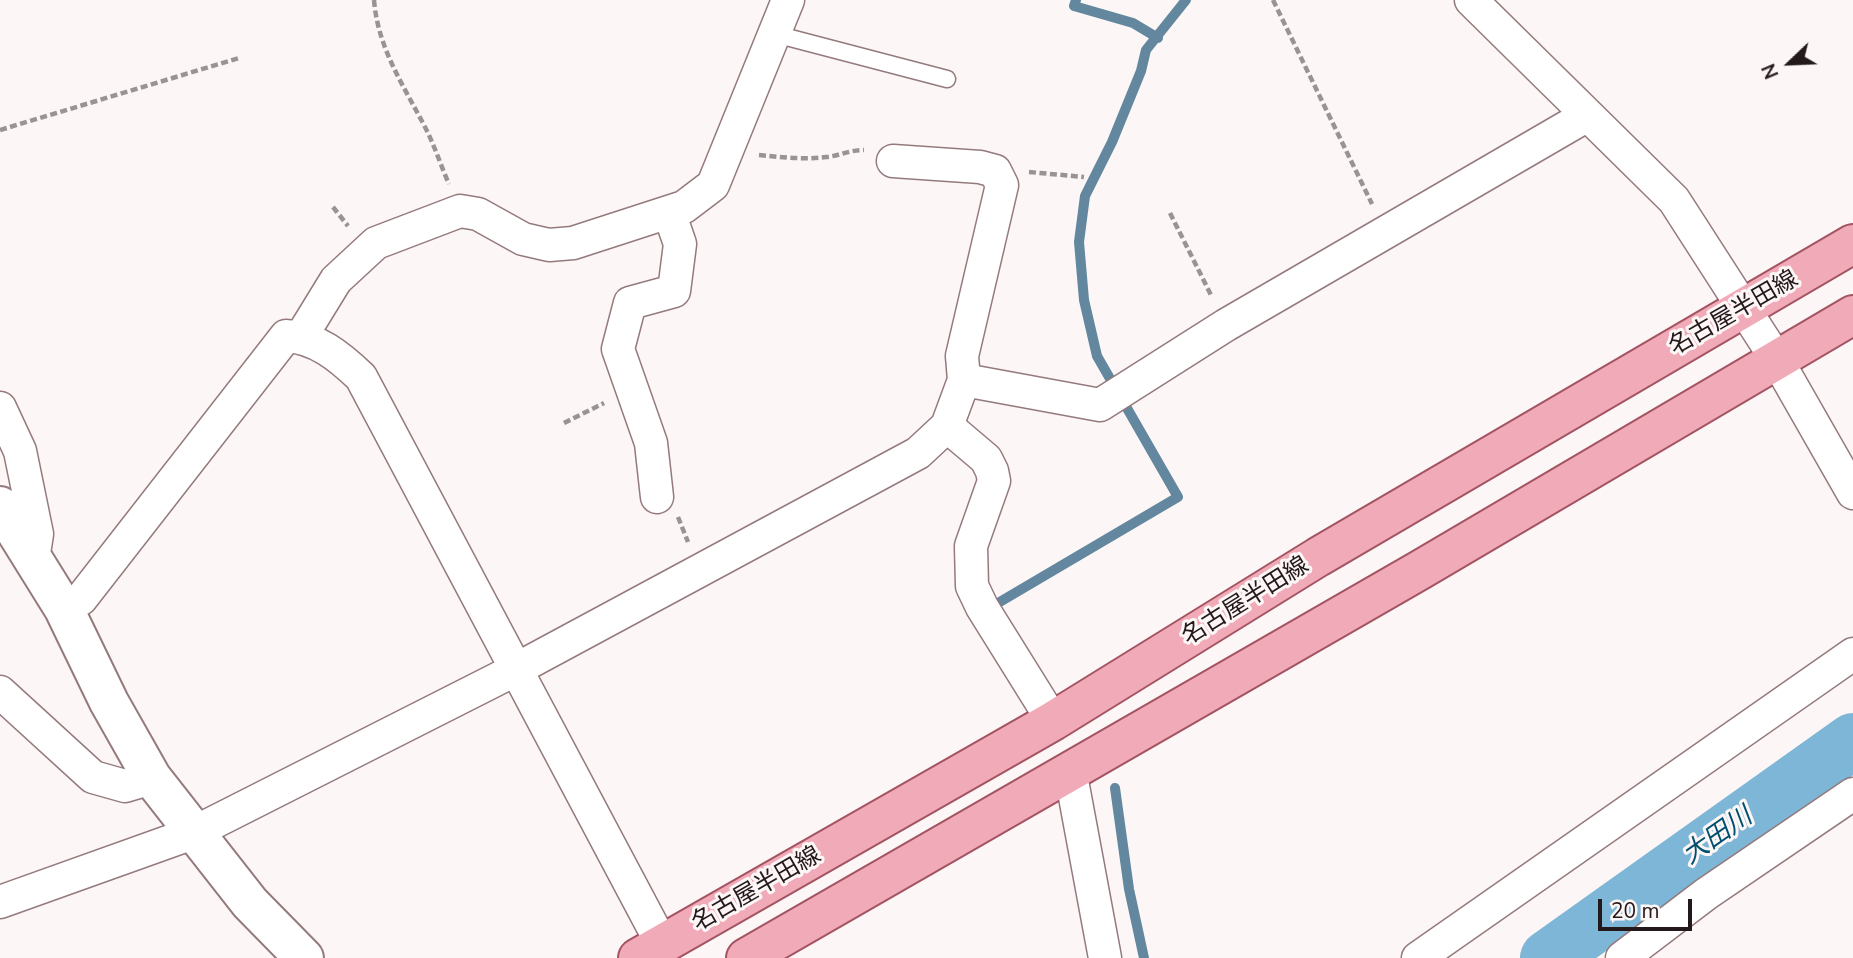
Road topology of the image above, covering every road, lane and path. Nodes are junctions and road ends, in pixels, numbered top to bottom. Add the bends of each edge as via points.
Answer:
1 (374, 0) edge
2 (788, 0) edge
3 (1273, 0) edge
4 (1471, 0) edge
5 (775, 34) junction
6 (239, 58) dead end
7 (947, 79) dead end
8 (1586, 117) junction
9 (0, 130) edge
10 (726, 152) junction
11 (893, 161) joint
12 (998, 176) junction
13 (1084, 177) dead end
14 (460, 211) junction
15 (669, 212) junction
16 (1170, 213) dead end
17 (1386, 234) junction
18 (1853, 244) edge
19 (1742, 309) junction
20 (1853, 315) edge
21 (1226, 325) junction
22 (300, 337) junction
23 (1777, 360) junction
24 (964, 380) junction
25 (632, 389) junction
26 (0, 408) edge
27 (564, 423) dead end
28 (947, 426) junction
29 (1853, 493) edge
30 (657, 497) joint
31 (0, 506) edge
32 (27, 551) junction
33 (702, 570) junction
34 (64, 610) junction
35 (1853, 654) edge
36 (515, 670) junction
37 (0, 692) edge
38 (1053, 721) junction
39 (1070, 770) junction
40 (152, 778) junction
41 (1853, 794) edge
42 (193, 833) junction
43 (0, 902) edge
44 (650, 951) edge
45 (303, 958) edge
46 (746, 958) edge
47 (1105, 958) edge
48 (1418, 958) edge
49 (1622, 958) edge

1 - 14 path via 376,28 388,60 427,131
2 - 5 street
3 - 17 path
4 - 8 street
5 - 7 lane
5 - 10 street
6 - 9 path
8 - 17 street
8 - 19 street via 1674,201
10 - 11 path via 798,159 830,157 846,150 890,150
10 - 15 street via 713,185 684,207
11 - 12 street via 980,167
12 - 13 path via 1012,171
12 - 24 street via 1002,185 962,356
14 - 15 street via 478,214 523,239 549,245 573,243
14 - 22 street via 376,243 336,280
15 - 25 street via 680,244 674,291 630,303 618,349
16 - 21 path
17 - 21 street
18 - 19 main road, 名古屋半田線
19 - 23 street
19 - 38 main road, 名古屋半田線 via 1318,557
20 - 23 main road
21 - 24 street via 1100,404
22 - 34 street via 286,336 81,598
22 - 36 street via 337,354 361,377
23 - 29 street
23 - 39 main road
24 - 28 street
25 - 27 path
25 - 30 street via 651,443
26 - 32 street via 20,451 37,534 35,547
28 - 33 street via 918,453
28 - 38 street via 986,459 994,481 971,546 972,586
30 - 33 path via 667,499
31 - 32 street
32 - 34 street
33 - 36 street
34 - 40 street
35 - 48 street
36 - 42 street
36 - 44 street
37 - 40 street via 93,777 125,786
38 - 44 main road, 名古屋半田線
39 - 46 main road
39 - 47 street
40 - 42 street
41 - 49 street via 1706,894
42 - 43 street
42 - 45 street

